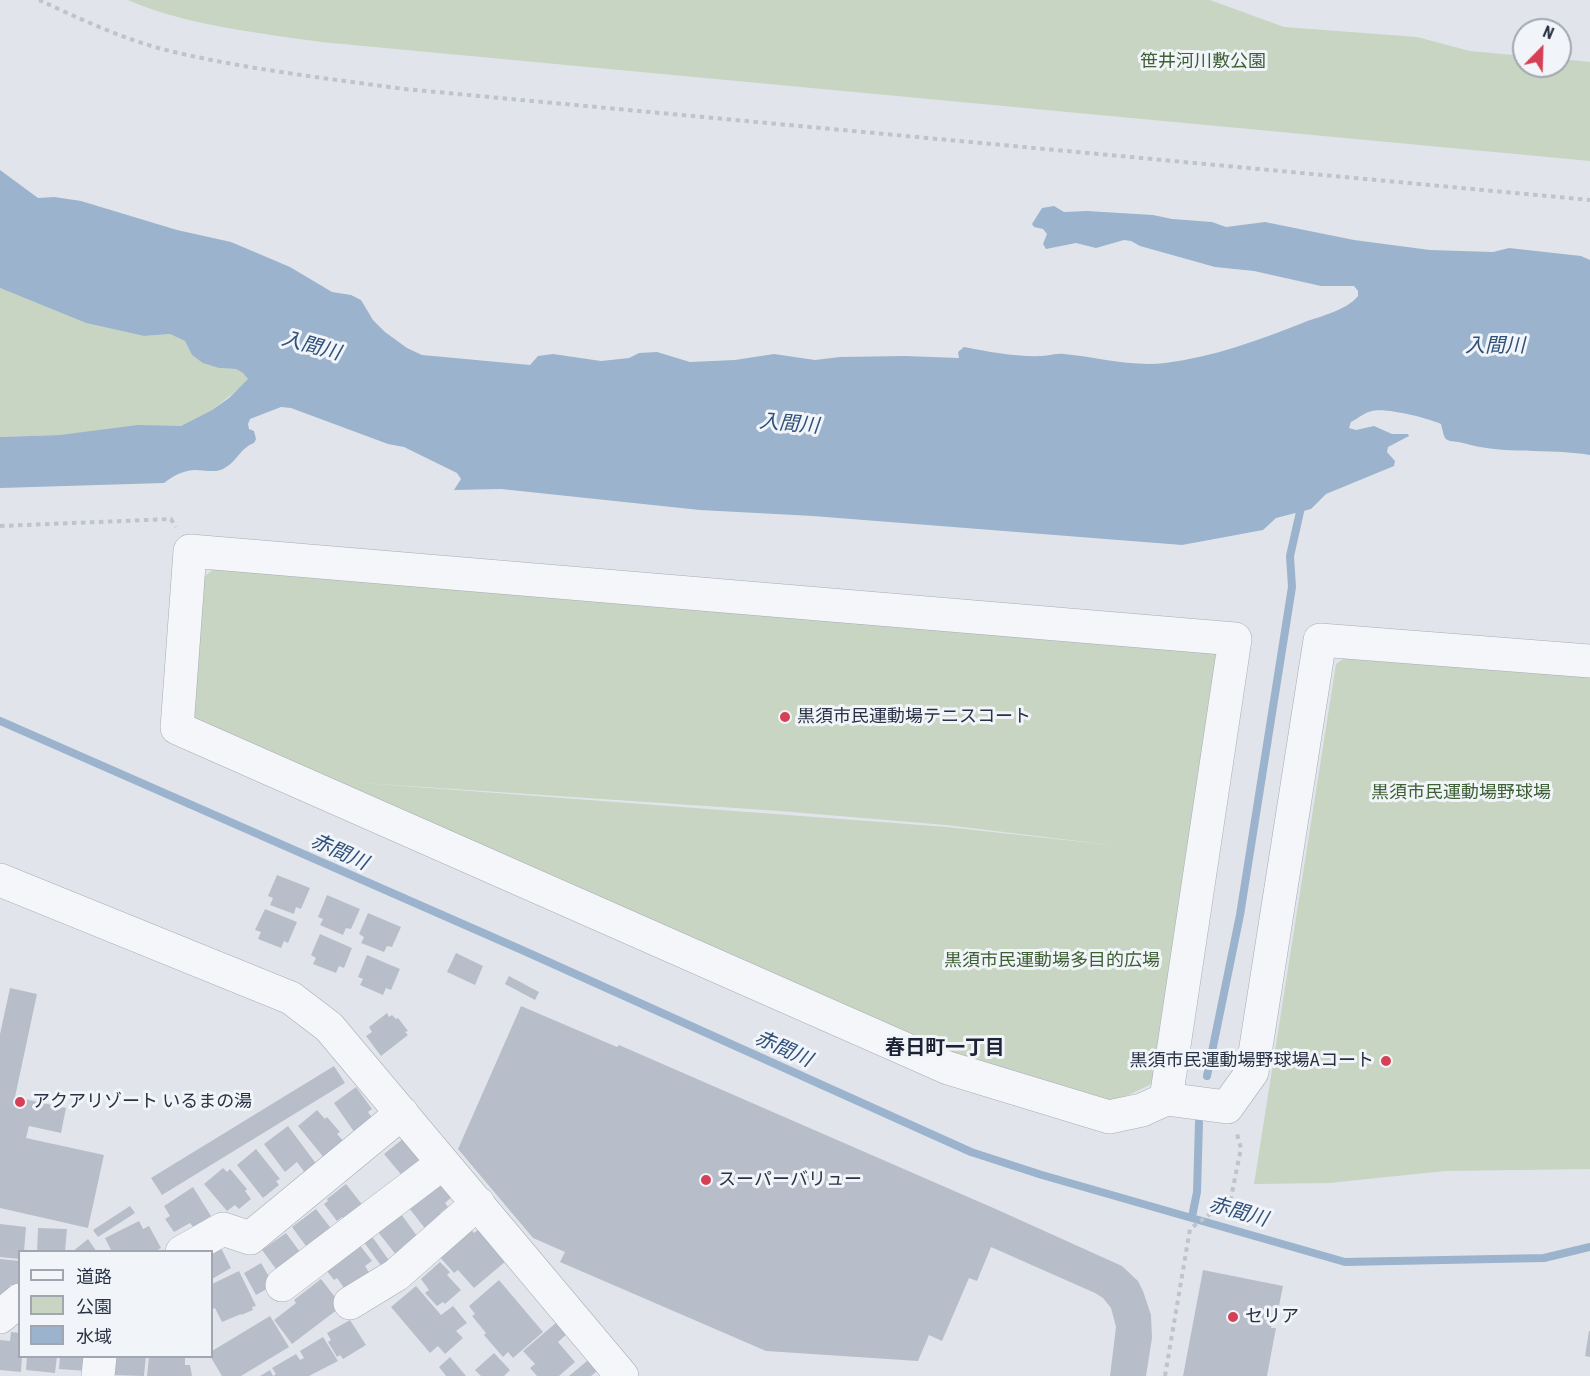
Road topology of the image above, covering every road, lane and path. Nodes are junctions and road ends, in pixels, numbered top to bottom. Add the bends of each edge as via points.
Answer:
1 (39, 0) edge
2 (1590, 200) edge
3 (0, 526) edge
4 (190, 551) junction
5 (1590, 661) edge
6 (0, 880) edge
7 (1166, 1099) junction
8 (1227, 1107) junction
9 (402, 1113) junction
10 (443, 1163) junction
11 (478, 1203) junction
12 (184, 1250) edge
13 (282, 1284) dead end
14 (18, 1302) edge
15 (350, 1303) dead end
16 (0, 1317) edge
17 (100, 1358) edge
18 (98, 1376) edge
19 (622, 1376) edge
20 (1165, 1376) edge

1 - 2 path via 164,49 270,71 404,89
3 - 4 path via 171,519
4 - 7 street via 177,728 948,1068 1109,1117 1142,1110
4 - 7 street via 1235,639
5 - 8 street via 1320,640 1252,1072
6 - 9 street via 291,998 328,1027
7 - 8 street
8 - 20 path via 1242,1148 1230,1198 1190,1229
9 - 10 street
9 - 12 street via 250,1238 223,1229
10 - 11 street
10 - 13 street
11 - 15 street via 396,1275
11 - 19 street
14 - 16 street
17 - 18 street

